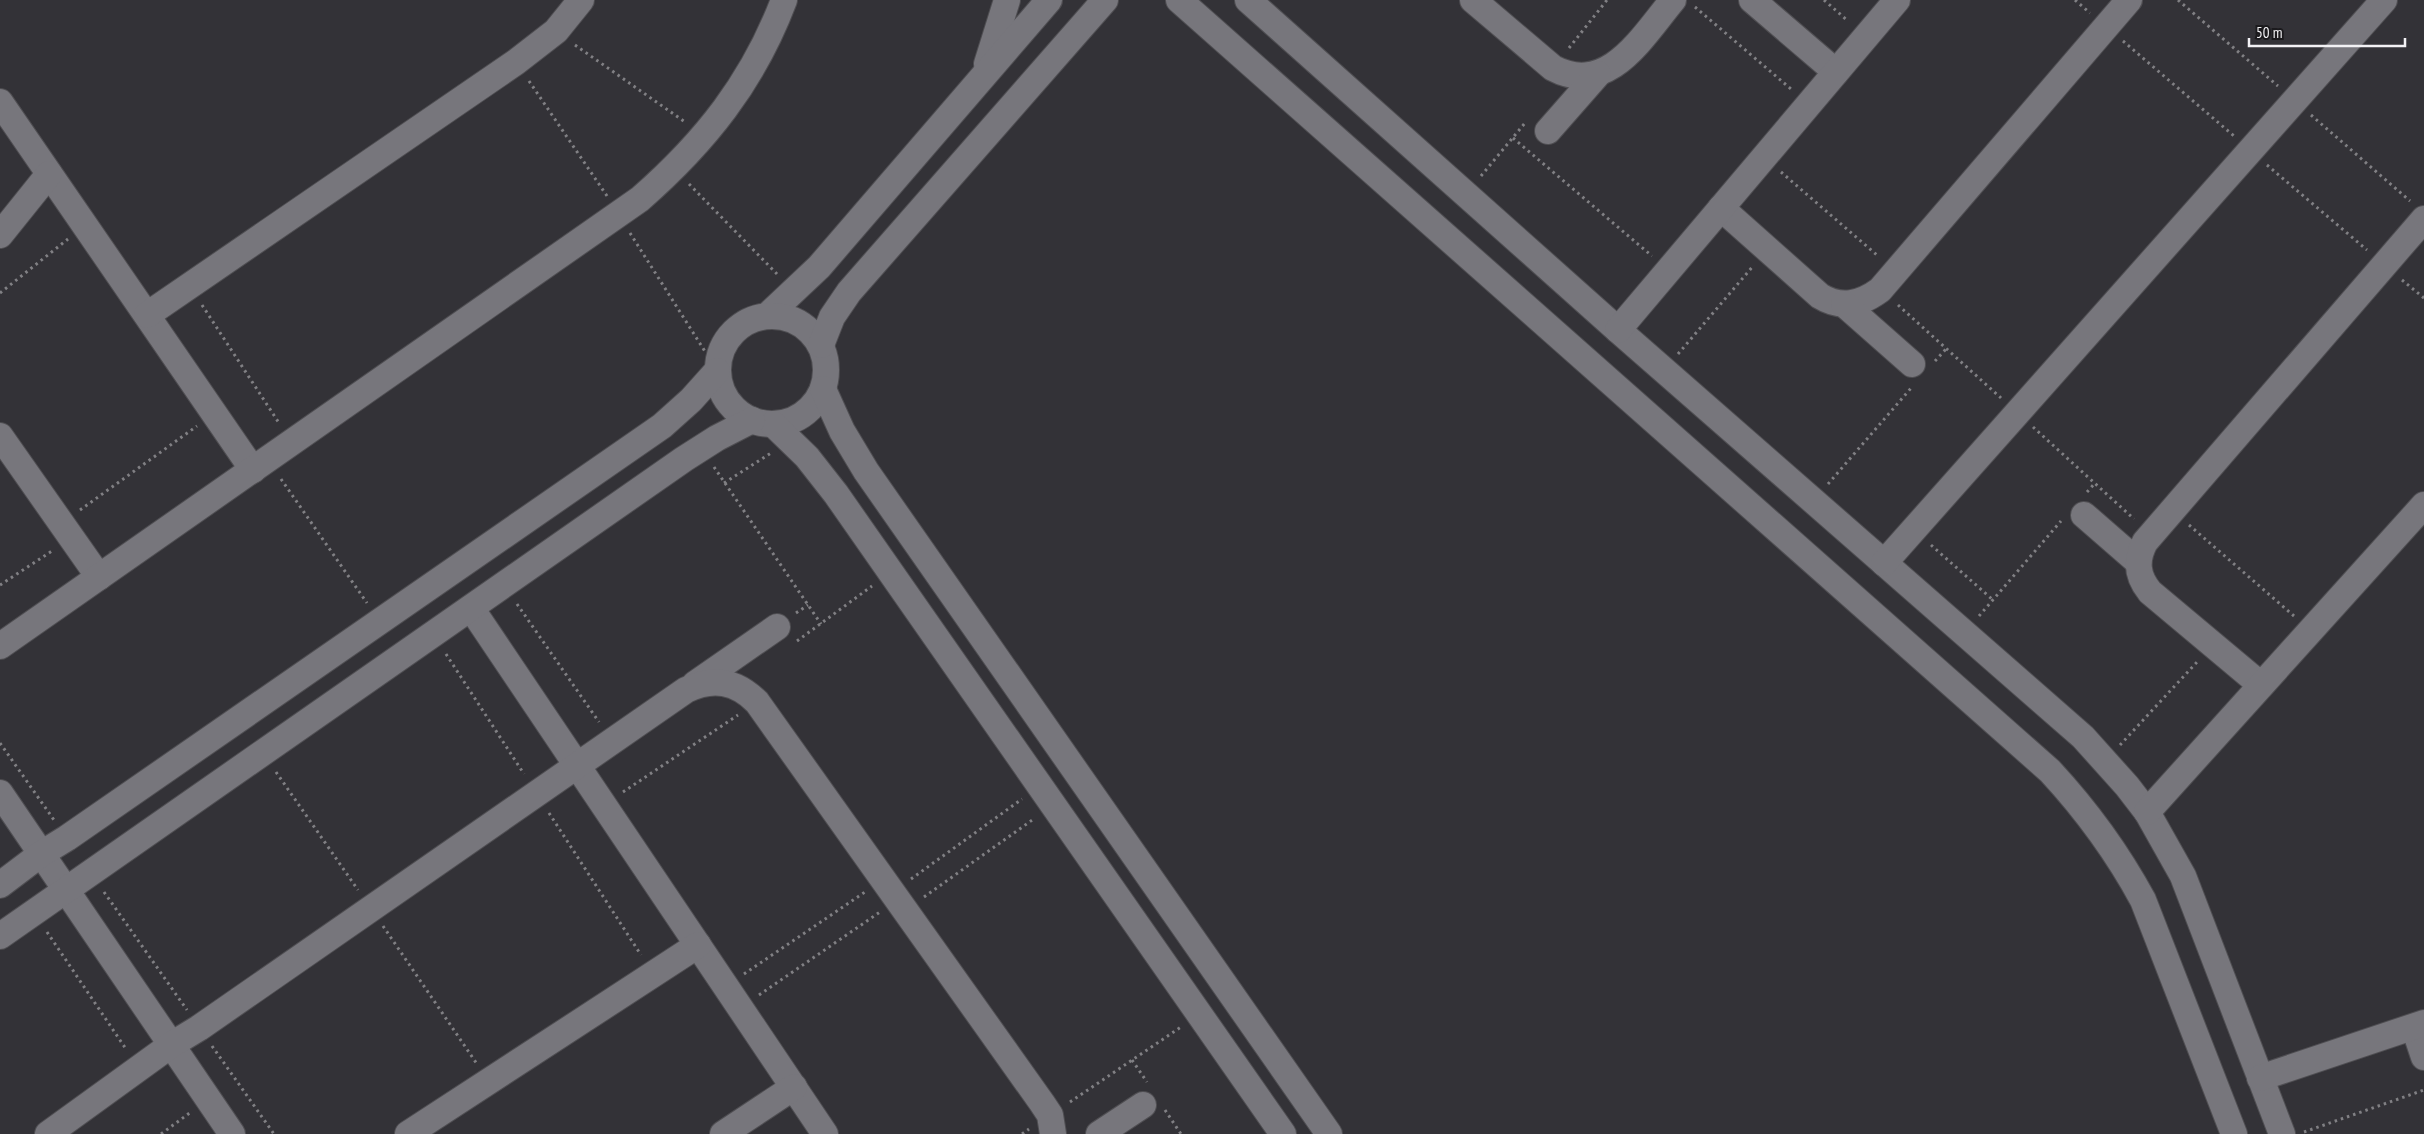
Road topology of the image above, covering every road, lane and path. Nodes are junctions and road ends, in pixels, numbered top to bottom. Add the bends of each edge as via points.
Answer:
1 (581, 0) edge
2 (784, 0) edge
3 (1007, 0) edge
4 (1049, 0) edge
5 (1106, 0) edge
6 (1179, 0) edge
7 (1248, 0) edge
8 (1473, 0) edge
9 (1607, 0) edge
10 (1752, 0) edge
11 (1824, 0) edge
12 (1898, 0) edge
13 (2129, 0) edge
14 (2178, 0) edge
15 (2384, 0) edge
16 (1684, 3) edge
17 (2106, 27) junction
18 (556, 31) junction
19 (1866, 37) junction
20 (1553, 68) junction
21 (1836, 72) junction
22 (1598, 74) junction
23 (981, 78) junction
24 (2294, 100) junction
25 (0, 102) edge
26 (1809, 104) junction
27 (1539, 124) joint
28 (705, 136) junction
29 (1513, 138) junction
30 (2250, 150) junction
31 (1764, 157) junction
32 (674, 169) junction
33 (49, 174) junction
34 (1465, 194) junction
35 (1721, 208) junction
36 (2420, 213) edge
37 (85, 226) junction
38 (0, 235) edge
39 (1767, 250) junction
40 (2384, 265) junction
41 (1668, 270) junction
42 (1888, 281) junction
43 (189, 285) junction
44 (794, 292) junction
45 (0, 293) edge
46 (2424, 298) edge
47 (1844, 304) junction
48 (146, 315) junction
49 (768, 315) junction
50 (1618, 330) junction
51 (821, 345) junction
52 (1946, 348) junction
53 (1664, 370) junction
54 (718, 371) junction
55 (1919, 371) junction
56 (823, 389) junction
57 (2018, 413) junction
58 (215, 414) junction
59 (772, 428) junction
60 (0, 436) edge
61 (292, 442) junction
62 (701, 448) junction
63 (260, 465) junction
64 (724, 483) junction
65 (2095, 483) junction
66 (1813, 501) junction
67 (2424, 505) edge
68 (2079, 508) junction
69 (2172, 510) junction
70 (1914, 529) junction
71 (66, 531) junction
72 (2152, 534) junction
73 (2138, 562) junction
74 (1884, 563) junction
75 (891, 572) junction
76 (99, 577) junction
77 (0, 585) edge
78 (504, 585) junction
79 (1992, 600) junction
80 (471, 608) junction
81 (380, 621) junction
82 (821, 624) junction
83 (2310, 631) junction
84 (1964, 633) junction
85 (784, 636) joint
86 (2213, 645) junction
87 (0, 646) edge
88 (2261, 685) junction
89 (686, 690) junction
90 (757, 702) junction
91 (612, 742) junction
92 (0, 743) edge
93 (2106, 760) junction
94 (577, 766) junction
95 (0, 793) edge
96 (1047, 795) junction
97 (604, 805) junction
98 (2146, 812) junction
99 (67, 838) junction
100 (41, 854) junction
101 (91, 873) junction
102 (0, 885) edge
103 (65, 889) junction
104 (896, 895) junction
105 (34, 913) junction
106 (0, 936) edge
107 (698, 945) junction
108 (734, 997) junction
109 (1200, 1014) junction
110 (2419, 1025) edge
111 (199, 1028) junction
112 (171, 1045) junction
113 (2424, 1057) edge
114 (140, 1069) junction
115 (2260, 1078) junction
116 (794, 1087) junction
117 (2424, 1090) edge
118 (209, 1099) junction
119 (1143, 1105) dead end
120 (1052, 1125) edge
121 (48, 1134) edge
122 (161, 1134) edge
123 (232, 1134) edge
124 (274, 1134) edge
125 (408, 1134) edge
126 (724, 1134) edge
127 (825, 1134) edge
128 (1022, 1134) edge
129 (1099, 1134) edge
130 (1284, 1134) edge
131 (1329, 1134) edge
132 (2234, 1134) edge
133 (2282, 1134) edge
134 (2297, 1134) edge

1 - 18 street
2 - 28 street via 756,62
3 - 23 street
4 - 23 street
5 - 51 street via 844,298 832,316
6 - 132 street via 2050,771 2097,825 2143,900
7 - 34 street
8 - 20 street
9 - 20 path
10 - 21 street
11 - 19 path
12 - 19 street
13 - 17 street
14 - 24 path
15 - 24 street
16 - 22 street via 1612,68
16 - 26 path
17 - 30 path
17 - 42 street
18 - 28 path
18 - 43 street via 516,62
19 - 21 street
20 - 22 street via 1566,75
21 - 26 street
22 - 27 street
23 - 44 street
24 - 30 street
24 - 36 path
25 - 33 street
26 - 31 street
27 - 29 path
28 - 32 street
29 - 34 path
29 - 41 path
30 - 40 path
30 - 57 street
31 - 35 street
31 - 42 path
32 - 44 path
32 - 61 street via 640,199
33 - 37 street
33 - 38 street
34 - 50 street
35 - 39 street
35 - 41 street
36 - 40 street
37 - 45 path
37 - 48 street
39 - 47 street via 1820,296 1832,303
39 - 53 path
40 - 46 path
40 - 69 street
41 - 50 street
42 - 47 street via 1858,302
42 - 52 path
43 - 48 street
43 - 61 path
44 - 49 street
47 - 55 street
48 - 58 street
49 - 51 street via 784,316 799,322
49 - 54 street via 736,329 722,348
50 - 53 street
51 - 56 street via 826,367
52 - 55 path
52 - 57 path
53 - 66 street
54 - 59 street via 724,396 741,414
54 - 81 street via 662,426
55 - 66 path
56 - 59 street via 817,400 798,417
56 - 131 street via 842,431 866,470
57 - 65 path
57 - 70 street
58 - 63 street
58 - 71 path
59 - 62 street
59 - 64 path
59 - 75 street via 832,488
60 - 71 street
61 - 63 street
62 - 64 path
62 - 78 street
63 - 76 street
63 - 81 path
64 - 82 path
65 - 68 path
65 - 72 path
66 - 74 street
67 - 83 street
68 - 73 street
68 - 79 path
69 - 72 street
69 - 83 path
70 - 74 street
70 - 79 path
71 - 76 street
71 - 77 path
72 - 73 street via 2140,552
73 - 86 street via 2143,583 2150,592
74 - 84 street
75 - 82 path
75 - 96 street
76 - 87 street
78 - 80 street
78 - 91 path
79 - 84 path
80 - 94 street
80 - 101 street
81 - 99 street
82 - 85 path
83 - 88 street
84 - 93 street
85 - 89 street
86 - 88 street
86 - 93 path
88 - 98 street
89 - 90 street via 704,683 724,682 737,686
89 - 91 street
90 - 97 path
90 - 104 street
91 - 94 street
92 - 99 path
93 - 98 street
94 - 97 street
94 - 111 street
95 - 100 street
96 - 104 path
96 - 104 path
96 - 109 street
97 - 107 street
98 - 115 street via 2183,876
99 - 100 street
100 - 102 street
100 - 103 street
101 - 103 street
101 - 111 path
103 - 105 street
103 - 112 street
104 - 108 path
104 - 108 path
104 - 120 street
105 - 106 street
105 - 114 path
107 - 108 street
107 - 125 street
108 - 116 street
109 - 120 path
109 - 130 street
110 - 113 street
110 - 115 street
111 - 112 street
111 - 124 path
112 - 114 street
112 - 118 street
114 - 121 street
115 - 133 street
116 - 126 street
116 - 127 street
117 - 134 path
118 - 122 path
118 - 123 street
119 - 129 street
120 - 128 path

